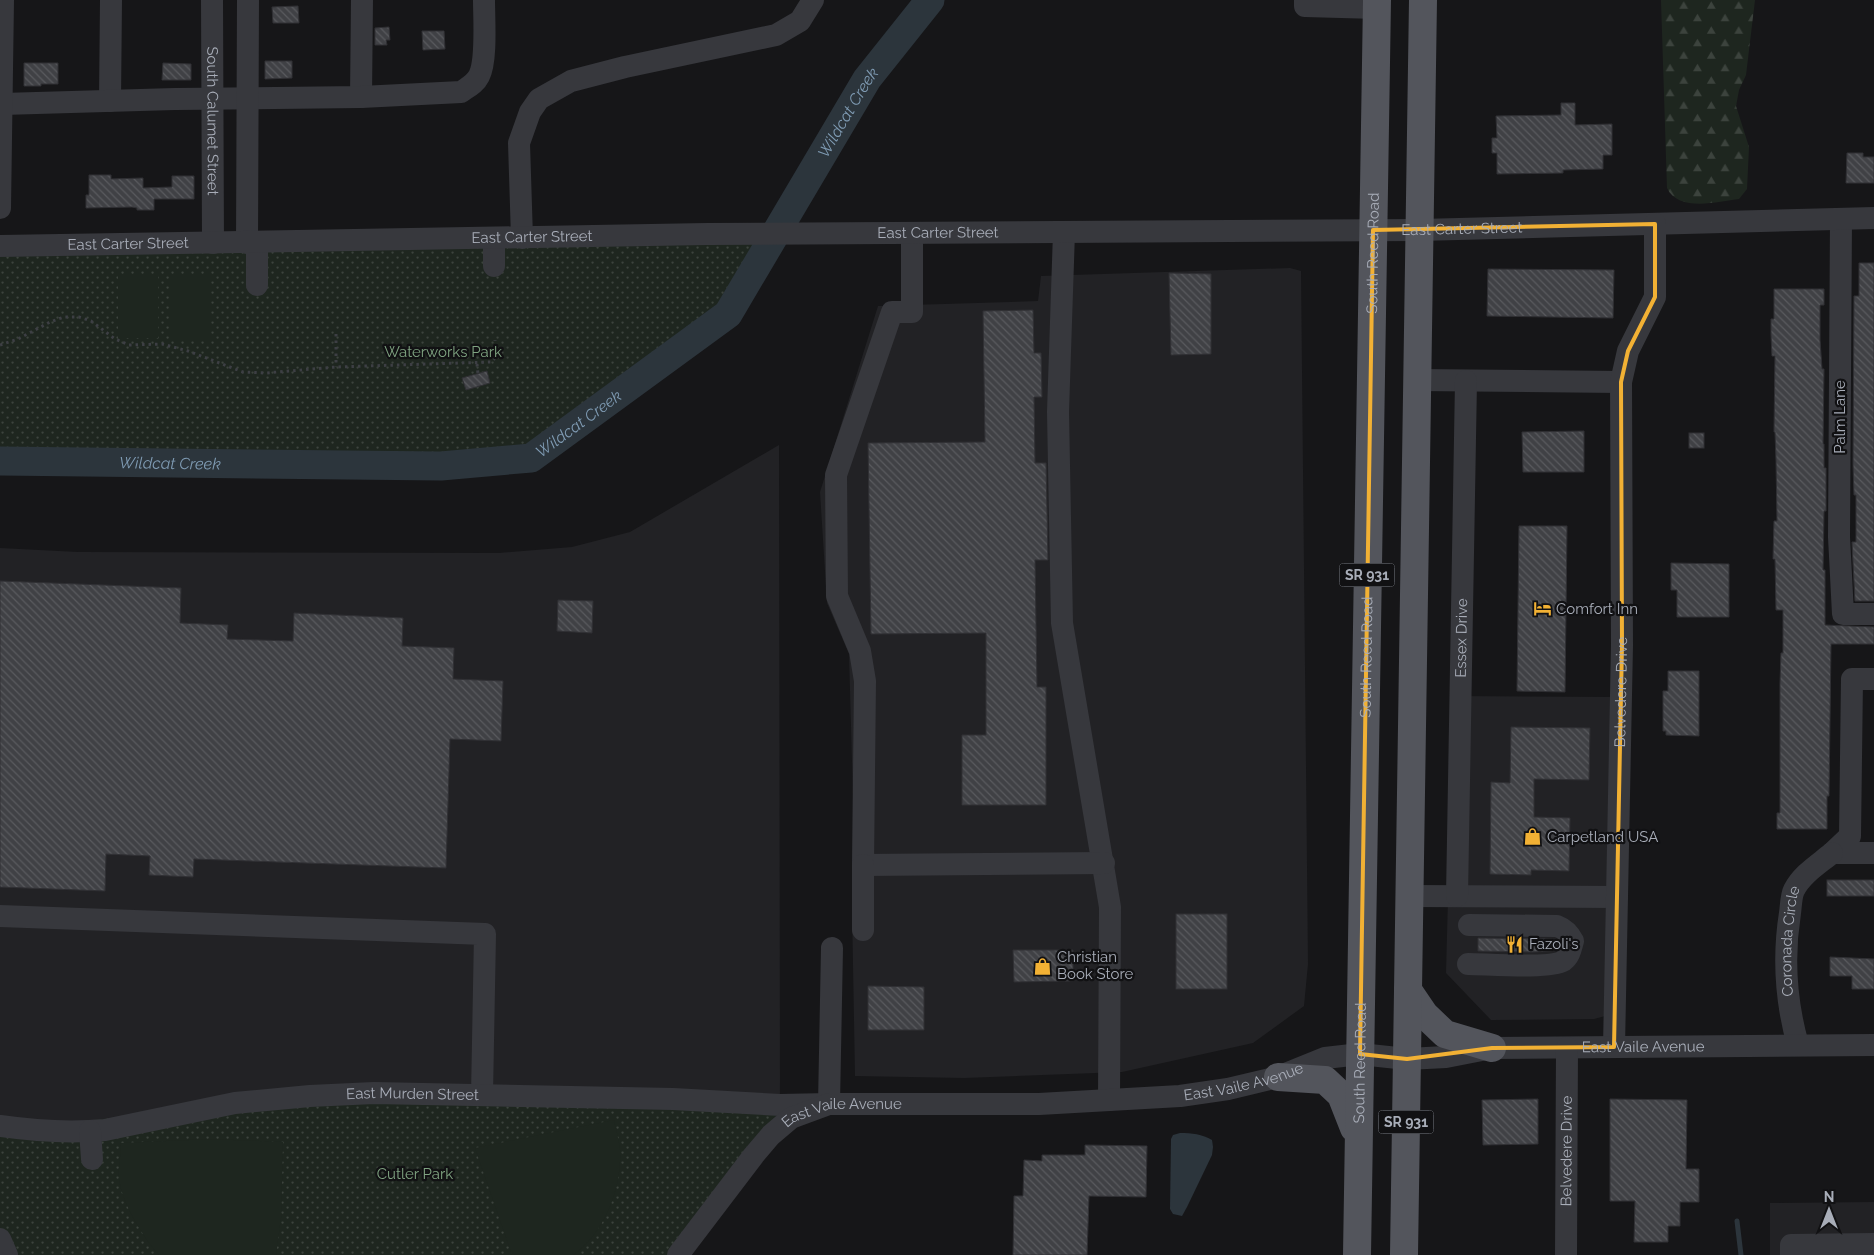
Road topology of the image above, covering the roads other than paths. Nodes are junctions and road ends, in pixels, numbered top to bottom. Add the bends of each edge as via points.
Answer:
1 (3, 0) edge
2 (111, 0) edge
3 (212, 0) edge
4 (248, 0) edge
5 (362, 0) edge
6 (484, 0) edge
7 (813, 0) edge
8 (1305, 0) edge
9 (1423, 0) edge
10 (1377, 4) edge
11 (361, 96) junction
12 (212, 99) junction
13 (248, 99) junction
14 (110, 101) junction
15 (2, 104) junction
16 (0, 208) edge
17 (1874, 218) edge
18 (1841, 219) junction
19 (1655, 224) junction
20 (1372, 230) junction
21 (1420, 230) junction
22 (1064, 232) junction
23 (912, 233) junction
24 (494, 238) junction
25 (522, 238) junction
26 (213, 243) junction
27 (252, 243) junction
28 (0, 246) edge
29 (494, 266) dead end
30 (257, 285) dead end
31 (1416, 380) junction
32 (1466, 381) junction
33 (1621, 382) junction
34 (1874, 614) edge
35 (1874, 678) edge
36 (1832, 853) junction
37 (1874, 853) edge
38 (1104, 863) junction
39 (863, 865) junction
40 (1408, 896) junction
41 (1457, 896) junction
42 (1617, 897) junction
43 (0, 916) edge
44 (1469, 925) dead end
45 (863, 930) dead end
46 (832, 948) dead end
47 (1468, 964) dead end
48 (1408, 990) junction
49 (1874, 1045) edge
50 (1798, 1046) junction
51 (1614, 1047) junction
52 (1492, 1048) junction
53 (1567, 1048) junction
54 (1360, 1054) junction
55 (1407, 1059) junction
56 (1278, 1077) junction
57 (482, 1095) junction
58 (1109, 1100) junction
59 (829, 1104) junction
60 (0, 1126) edge
61 (90, 1131) junction
62 (1358, 1149) junction
63 (92, 1159) dead end
64 (1874, 1244) edge
65 (678, 1255) edge
66 (1357, 1255) edge
67 (1404, 1255) edge
68 (1566, 1255) edge
69 (1791, 1255) edge

1 - 15 street
2 - 14 street
3 - 12 street, South Calumet Street
4 - 13 street
5 - 11 street
6 - 11 street via 484,50 480,75 472,85 461,92
7 - 25 street via 800,21 776,35 616,69 571,82 539,99 530,112 519,143
8 - 10 street via 1305,6
9 - 21 main road, SR 931
10 - 20 main road, South Reed Road / SR 931
11 - 13 street
12 - 13 street
12 - 14 street
12 - 26 street, South Calumet Street
13 - 27 street
14 - 15 street
15 - 16 street
17 - 18 street, East Carter Street
18 - 19 street, East Carter Street
18 - 34 street, Palm Lane via 1839,537 1844,614
19 - 21 street, East Carter Street
19 - 33 street, Belvedere Drive via 1655,297 1628,351
20 - 21 street, East Carter Street
20 - 22 street, East Carter Street
20 - 54 main road, South Reed Road / SR 931
21 - 31 main road, SR 931
22 - 23 street, East Carter Street
22 - 38 street via 1058,412 1062,623
23 - 25 street, East Carter Street
23 - 39 street via 912,312 892,312 836,475 837,596 860,651 865,681
24 - 25 street, East Carter Street
24 - 27 street, East Carter Street
24 - 29 street
26 - 27 street, East Carter Street
26 - 28 street, East Carter Street
27 - 30 street
31 - 32 street
31 - 40 main road, SR 931
32 - 33 street
32 - 41 street, Essex Drive
33 - 42 street, Belvedere Drive via 1622,645
35 - 36 street, Coronada Circle via 1852,679 1850,836
36 - 37 street
36 - 50 street, Coronada Circle via 1806,874 1794,891 1786,938 1786,984
38 - 39 street
38 - 58 street via 1110,907
39 - 45 street
40 - 41 street
40 - 48 main road, SR 931
41 - 42 street
42 - 51 street, Belvedere Drive
43 - 57 street via 486,934
44 - 47 street via 1557,926 1564,928 1573,940 1568,956 1561,962 1547,965
46 - 59 street
48 - 52 main road via 1445,1034
48 - 55 main road, SR 931
49 - 50 street, East Vaile Avenue
50 - 51 street, East Vaile Avenue
51 - 53 street, East Vaile Avenue
52 - 53 street, East Vaile Avenue
52 - 55 street, East Vaile Avenue
53 - 68 street, Belvedere Drive
54 - 55 street, East Vaile Avenue
54 - 56 street, East Vaile Avenue via 1325,1058
54 - 62 main road, South Reed Road / SR 931
55 - 67 main road, SR 931
56 - 58 street, East Vaile Avenue via 1180,1096
56 - 62 main road via 1325,1080 1341,1095
57 - 59 street, East Murden Street
57 - 61 street, East Murden Street via 374,1093 265,1099
58 - 59 street, East Vaile Avenue via 1038,1104
59 - 65 street, East Vaile Avenue via 791,1118 771,1135
60 - 61 street, East Murden Street via 60,1132
61 - 63 street
62 - 66 main road, South Reed Road / SR 931
64 - 69 street via 1791,1245

